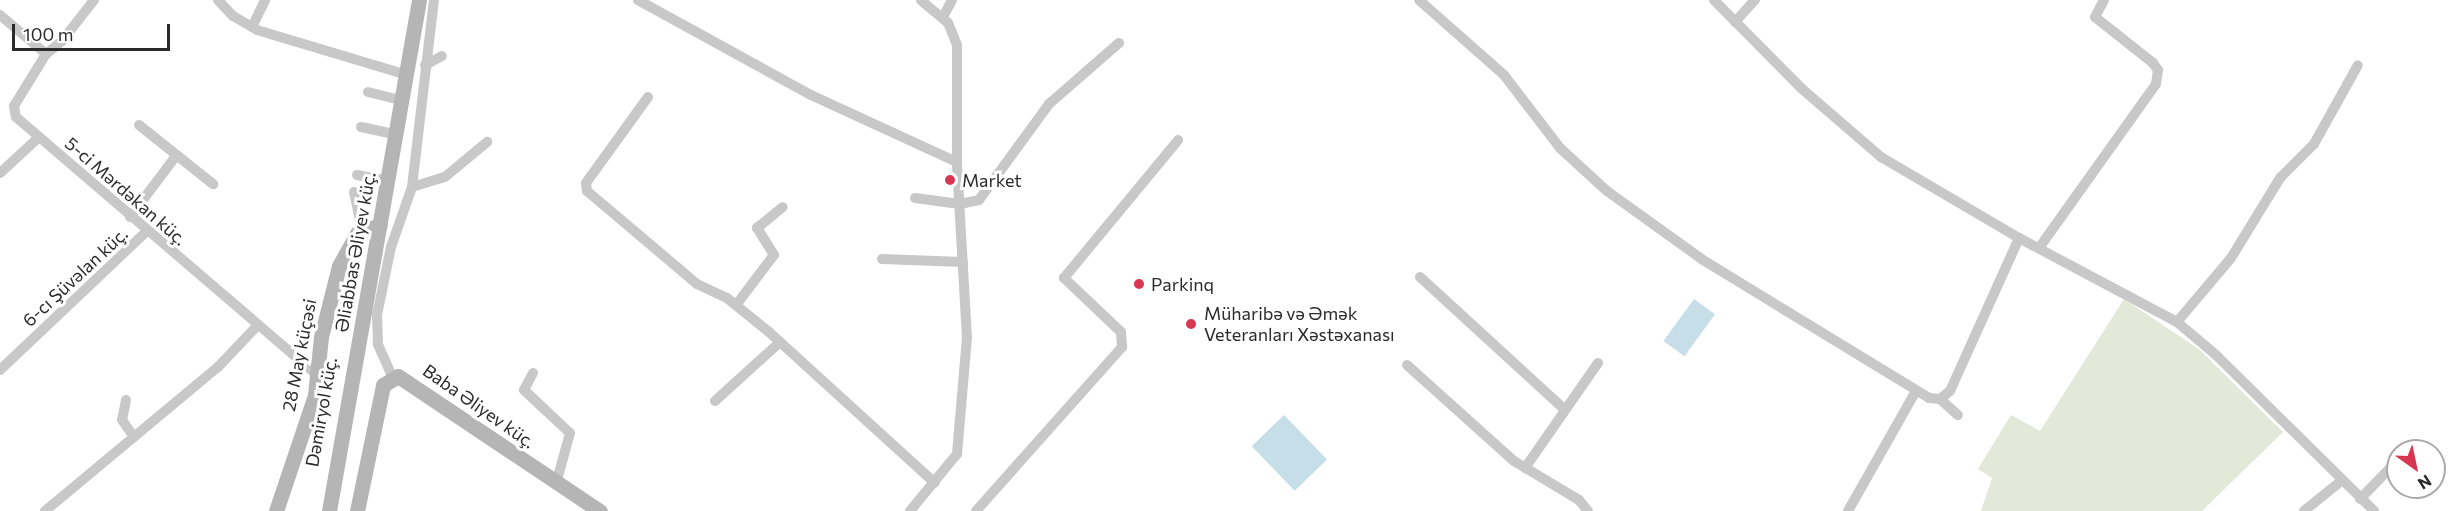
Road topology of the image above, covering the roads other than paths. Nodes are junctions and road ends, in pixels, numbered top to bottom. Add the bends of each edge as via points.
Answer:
1 (94, 0) edge
2 (218, 0) edge
3 (265, 0) edge
4 (414, 0) edge
5 (419, 0) edge
6 (434, 0) edge
7 (638, 0) edge
8 (921, 0) edge
9 (952, 0) edge
10 (1419, 0) edge
11 (1714, 0) edge
12 (1755, 0) edge
13 (2104, 0) edge
14 (0, 15) edge
15 (943, 17) junction
16 (1735, 22) junction
17 (252, 27) junction
18 (1119, 43) dead end
19 (46, 54) junction
20 (442, 56) dead end
21 (425, 65) junction
22 (2358, 65) dead end
23 (400, 72) junction
24 (368, 92) dead end
25 (648, 97) dead end
26 (396, 99) junction
27 (139, 125) dead end
28 (361, 127) dead end
29 (390, 133) junction
30 (39, 138) junction
31 (1178, 140) dead end
32 (487, 142) dead end
33 (176, 156) junction
34 (957, 162) junction
35 (0, 173) edge
36 (357, 175) dead end
37 (382, 180) junction
38 (213, 184) dead end
39 (412, 187) junction
40 (354, 192) dead end
41 (915, 198) dead end
42 (960, 204) junction
43 (783, 207) dead end
44 (130, 217) junction
45 (372, 227) junction
46 (147, 231) junction
47 (2019, 238) junction
48 (2039, 248) junction
49 (882, 259) dead end
50 (963, 262) junction
51 (1420, 277) dead end
52 (736, 305) junction
53 (2177, 322) junction
54 (257, 326) junction
55 (780, 342) junction
56 (1598, 363) dead end
57 (1407, 365) dead end
58 (0, 370) edge
59 (533, 373) dead end
60 (317, 375) junction
61 (393, 376) junction
62 (1916, 391) junction
63 (1940, 399) junction
64 (126, 400) dead end
65 (715, 401) dead end
66 (1564, 410) junction
67 (1958, 415) dead end
68 (134, 437) junction
69 (1525, 468) junction
70 (2386, 473) edge
71 (2341, 481) junction
72 (935, 483) junction
73 (556, 484) junction
74 (2360, 500) junction
75 (45, 511) edge
76 (276, 511) edge
77 (324, 511) edge
78 (329, 511) edge
79 (357, 511) edge
80 (600, 511) edge
81 (910, 511) edge
82 (976, 511) edge
83 (1588, 511) edge
84 (1848, 511) edge
85 (2304, 511) edge
86 (2374, 511) edge

1 - 19 street, 5-ci Mərdəkan küç. via 62,41
2 - 17 street
3 - 17 street
4 - 23 main road, Dəmiryol küç.
5 - 45 main road, Əliabbas Əliyev küç.
6 - 21 street
7 - 34 street via 811,94
8 - 15 street
9 - 15 street
10 - 62 street via 1504,75 1565,153 1607,191 1703,260
11 - 16 street
12 - 16 street
13 - 48 street via 2095,17 2153,63 2158,70 2156,84
14 - 19 street
15 - 34 street via 957,45
16 - 47 street via 1854,136
17 - 23 street
18 - 42 street via 1049,104 989,191 972,203
19 - 30 street, 5-ci Mərdəkan küç. via 14,106 16,117
20 - 21 street
21 - 39 street
22 - 53 street via 2314,144 2273,187 2231,258
23 - 26 main road, Dəmiryol küç.
24 - 26 street
25 - 52 street via 585,187 697,284
26 - 29 main road, Dəmiryol küç.
27 - 33 street
28 - 29 street
29 - 37 main road, Dəmiryol küç.
30 - 35 street
30 - 44 street, 5-ci Mərdəkan küç.
31 - 82 street via 1064,278 1121,332 1122,347
32 - 39 street via 445,177
33 - 38 street
33 - 44 street
34 - 42 street
36 - 37 street
37 - 45 main road, Dəmiryol küç.
39 - 61 street via 391,248 377,315 378,344
40 - 45 street
41 - 42 street
42 - 50 street
43 - 52 street via 757,228 774,255
44 - 46 street, 5-ci Mərdəkan küç.
45 - 60 main road, 28 May küçəsi via 339,266 321,337
45 - 77 main road, Dəmiryol küç.
45 - 78 main road, Əliabbas Əliyev küç.
46 - 54 street, 5-ci Mərdəkan küç.
46 - 58 street, 6-cı Şüvəlan küç.
47 - 48 street
47 - 63 street via 1954,384
48 - 53 street
49 - 50 street
50 - 72 street via 964,414 957,454
51 - 66 street
52 - 55 street
53 - 71 street via 2231,369
54 - 60 street, 5-ci Mərdəkan küç.
54 - 68 street via 233,353
55 - 65 street
55 - 72 street
56 - 66 street
57 - 69 street
59 - 73 street via 524,390 570,433
60 - 76 main road, 28 May küçəsi via 312,406
61 - 73 main road, Baba Əliyev küç. via 410,381
61 - 79 main road, Baba Əliyev küç. via 381,392
62 - 63 street
62 - 84 street
63 - 67 street
64 - 68 street via 122,420
66 - 69 street
68 - 75 street
69 - 83 street via 1579,500
70 - 74 street
71 - 74 street
71 - 85 street
72 - 81 street
73 - 80 main road, Baba Əliyev küç.
74 - 86 street

